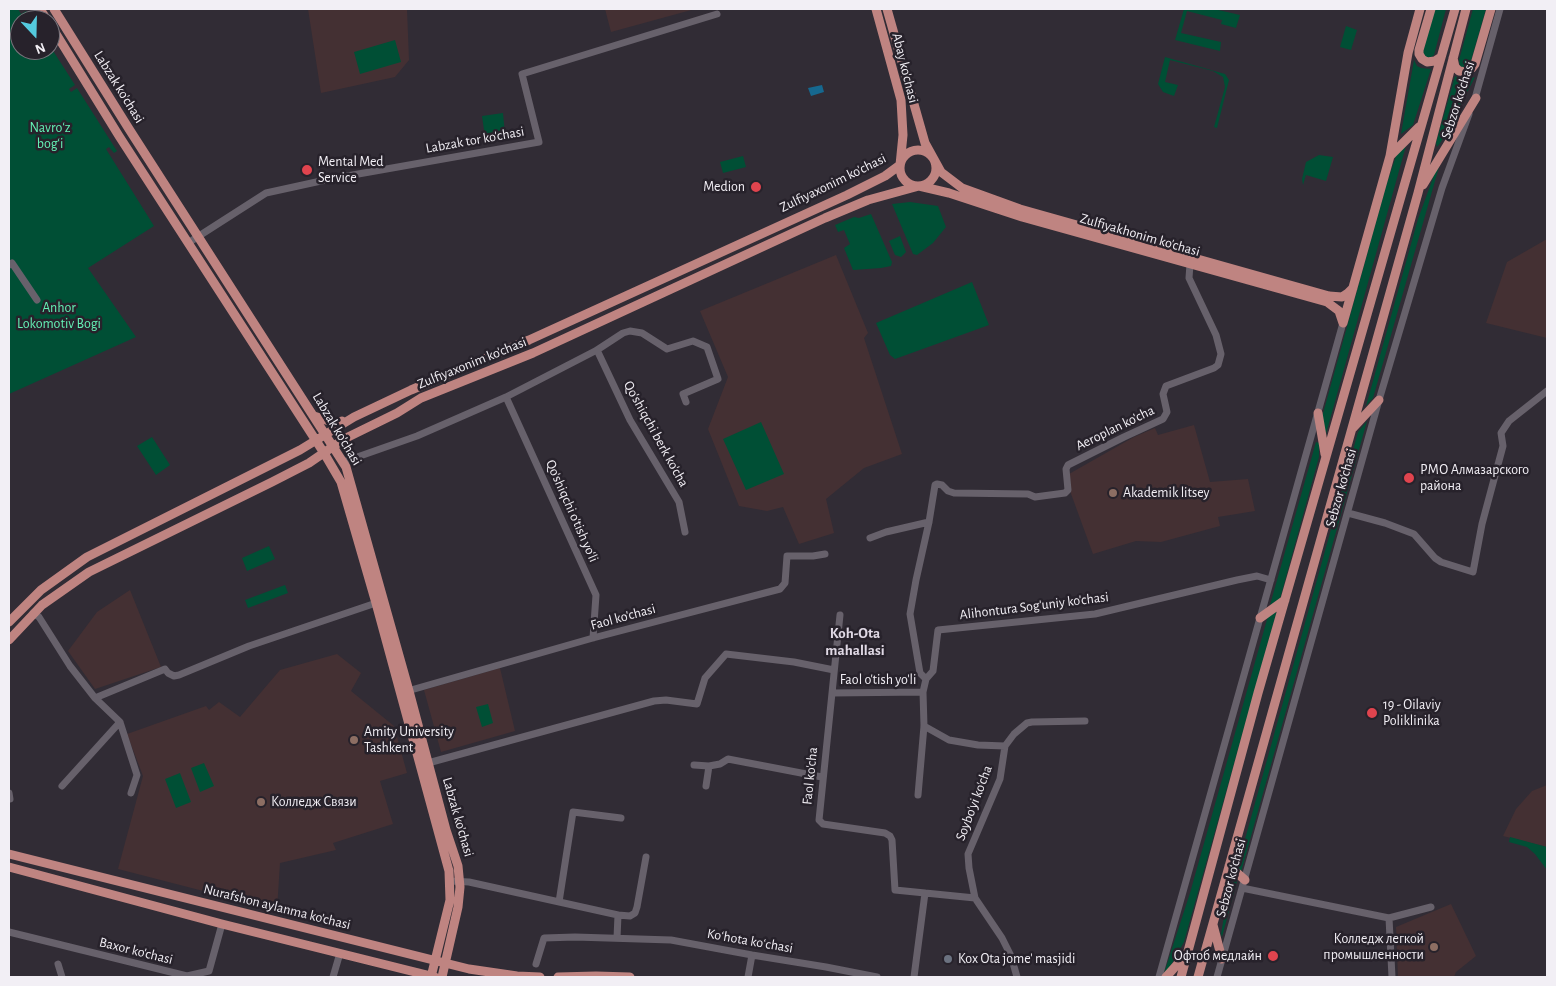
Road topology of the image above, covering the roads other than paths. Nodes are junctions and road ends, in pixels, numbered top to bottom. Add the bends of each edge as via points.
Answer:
1 (54, 9) edge
2 (876, 9) edge
3 (887, 9) edge
4 (1420, 9) edge
5 (1430, 9) edge
6 (1455, 9) edge
7 (1491, 9) edge
8 (1500, 9) edge
9 (1466, 10) edge
10 (717, 14) dead end
11 (63, 24) junction
12 (60, 25) edge
13 (60, 40) edge
14 (1442, 56) junction
15 (1453, 58) junction
16 (1476, 98) junction
17 (1421, 125) junction
18 (129, 129) junction
19 (119, 136) junction
20 (1390, 156) junction
21 (933, 159) junction
22 (900, 165) junction
23 (918, 186) junction
24 (1418, 193) junction
25 (198, 236) junction
26 (188, 243) junction
27 (1190, 264) junction
28 (9, 265) edge
29 (1353, 288) junction
30 (37, 300) dead end
31 (1343, 323) junction
32 (597, 350) junction
33 (1547, 391) edge
34 (506, 397) junction
35 (1379, 400) junction
36 (686, 402) dead end
37 (1318, 413) junction
38 (313, 416) junction
39 (354, 417) junction
40 (1350, 431) junction
41 (325, 434) junction
42 (315, 439) junction
43 (333, 447) junction
44 (324, 453) junction
45 (1326, 458) junction
46 (343, 462) junction
47 (1348, 513) junction
48 (1308, 518) junction
49 (929, 522) junction
50 (1326, 522) junction
51 (685, 532) dead end
52 (870, 538) dead end
53 (103, 548) junction
54 (826, 554) dead end
55 (109, 561) junction
56 (66, 571) junction
57 (1271, 580) junction
58 (74, 582) junction
59 (1285, 600) junction
60 (376, 602) junction
61 (24, 606) junction
62 (33, 613) junction
63 (840, 615) dead end
64 (1260, 618) junction
65 (9, 622) edge
66 (593, 638) junction
67 (9, 640) edge
68 (834, 670) junction
69 (926, 679) junction
70 (405, 692) junction
71 (923, 692) junction
72 (832, 693) junction
73 (95, 698) junction
74 (1085, 721) dead end
75 (120, 722) junction
76 (924, 726) junction
77 (1005, 746) junction
78 (428, 763) junction
79 (694, 766) dead end
80 (709, 766) junction
81 (822, 777) junction
82 (62, 786) dead end
83 (706, 786) dead end
84 (131, 792) dead end
85 (918, 795) dead end
86 (621, 818) dead end
87 (9, 854) edge
88 (646, 857) dead end
89 (9, 867) edge
90 (1210, 868) junction
91 (1228, 869) junction
92 (455, 881) junction
93 (1243, 884) junction
94 (925, 893) junction
95 (975, 898) junction
96 (559, 902) junction
97 (1431, 907) dead end
98 (244, 913) junction
99 (618, 915) junction
100 (1389, 918) junction
101 (222, 924) junction
102 (1213, 924) junction
103 (239, 928) junction
104 (9, 932) edge
105 (618, 938) junction
106 (340, 954) junction
107 (752, 955) junction
108 (1186, 955) junction
109 (1222, 959) junction
110 (435, 960) junction
111 (445, 963) junction
112 (58, 964) dead end
113 (536, 964) dead end
114 (62, 977) edge
115 (333, 977) edge
116 (433, 977) edge
117 (442, 977) edge
118 (540, 977) edge
119 (560, 977) edge
120 (630, 977) edge
121 (748, 977) edge
122 (876, 977) edge
123 (914, 977) edge
124 (1017, 977) edge
125 (1159, 977) edge
126 (1166, 977) edge
127 (1181, 977) edge
128 (1198, 977) edge
129 (1217, 977) edge
130 (1392, 977) edge

1 - 11 main road, Labzak ko'chasi
2 - 22 main road, Abay ko'chasi via 901,100 904,135
3 - 21 main road, Abay ko'chasi via 919,124
4 - 20 main road via 1408,53
5 - 14 main road via 1420,54 1424,61 1429,62
6 - 14 main road, Sebzor ko‘chasi
7 - 15 main road via 1472,68 1467,72 1459,71
8 - 16 street, Sebzor ko‘chasi
9 - 15 main road, Sebzor ko‘chasi
10 - 25 street, Labzak tor ko'chasi via 522,74 540,142 330,179 266,194
11 - 12 main road
11 - 18 main road, Labzak ko'chasi
13 - 19 main road, Labzak ko'chasi
14 - 17 main road, Sebzor ko‘chasi
15 - 24 main road, Sebzor ko‘chasi
16 - 24 main road
16 - 35 street, Sebzor ko‘chasi via 1442,188
17 - 20 main road
17 - 45 main road, Sebzor ko‘chasi
18 - 19 main road
18 - 25 main road, Labzak ko'chasi
19 - 26 main road, Labzak ko'chasi
20 - 29 main road
21 - 22 main road via 918,150 906,155
21 - 23 main road via 933,177
21 - 29 main road, Zulfiyakhonim ko'chasi via 941,172 962,188 1020,209 1329,296 1342,297
22 - 23 main road via 904,180
22 - 39 main road, Zulfiyaxonim ko'chasi via 885,176
23 - 27 main road, Zulfiyakhonim ko'chasi
23 - 43 main road, Zulfiyaxonim ko'chasi via 868,200 825,218 533,353 421,398
24 - 40 main road, Sebzor ko‘chasi
25 - 26 street, Labzak tor ko'chasi
25 - 38 main road, Labzak ko'chasi
26 - 42 main road, Labzak ko'chasi
27 - 31 main road, Zulfiyakhonim ko'chasi via 1327,302 1339,311
27 - 49 street, Aeroplan ko'cha via 1189,278 1221,354 1214,368 1166,386 1163,394 1167,412 1163,420 1068,465 1068,490 1065,493 1034,497 1028,494 954,493 937,484
28 - 30 street via 12,263
29 - 31 main road
31 - 37 street
32 - 34 street
32 - 36 street via 623,334 635,331 667,349 693,341 707,347 718,379 683,394
32 - 51 street, Qo'shiqchi berk ko'cha via 630,420 679,502
33 - 47 street via 1510,421 1501,433 1503,446 1473,572 1441,562 1414,534
34 - 46 street via 417,436
34 - 66 street, Qo'shiqchi o'tish yo'li via 596,595
35 - 40 main road
35 - 47 street, Sebzor ko‘chasi
37 - 45 main road
37 - 57 street
38 - 39 main road via 335,423
38 - 41 main road, Labzak ko'chasi
39 - 41 main road, Zulfiyaxonim ko'chasi
40 - 50 main road, Sebzor ko‘chasi
41 - 42 main road, Zulfiyaxonim ko'chasi
41 - 43 main road, Labzak ko'chasi
42 - 44 main road, Labzak ko'chasi
42 - 53 main road, Zulfiyaxonim ko'chasi via 300,450
43 - 44 main road, Zulfiyaxonim ko'chasi
43 - 46 main road, Labzak ko'chasi
44 - 55 main road, Zulfiyaxonim ko'chasi via 272,482
44 - 60 main road, Labzak ko'chasi via 341,482
45 - 48 main road, Sebzor ko‘chasi
46 - 70 main road, Labzak ko'chasi via 350,475
47 - 93 street, Sebzor ko‘chasi
48 - 50 main road
48 - 59 main road, Sebzor ko‘chasi
49 - 52 street
49 - 69 street via 910,614 920,673
50 - 91 main road, Sebzor ko‘chasi
53 - 55 main road
53 - 56 main road, Zulfiyaxonim ko'chasi
54 - 66 street, Faol ko'chasi via 787,556 785,583 780,589
55 - 58 main road, Zulfiyaxonim ko'chasi
56 - 58 main road
56 - 61 main road, Zulfiyaxonim ko'chasi
57 - 64 street
57 - 69 street, Alihontura Sog'uniy ko'chasi via 1257,576 1095,614 938,630 933,670
58 - 62 main road, Zulfiyaxonim ko'chasi
59 - 64 main road
59 - 90 main road, Sebzor ko‘chasi
60 - 70 main road, Labzak ko'chasi
60 - 73 street via 249,646 179,675 174,676 165,669
61 - 62 main road
61 - 65 main road, Zulfiyaxonim ko'chasi
62 - 67 main road, Zulfiyaxonim ko'chasi
62 - 73 street
63 - 68 street, Faol ko'cha
64 - 125 street
66 - 70 street, Faol ko'chasi
68 - 72 street, Faol ko'cha
68 - 78 street via 726,654 705,678 697,704 654,701
69 - 71 street
70 - 78 main road, Labzak ko'chasi
70 - 92 main road, Labzak ko'chasi via 447,861
71 - 72 street, Faol o'tish yo'li
71 - 76 street
72 - 81 street, Faol ko'cha
73 - 75 street
74 - 77 street via 1027,723
75 - 82 street
75 - 84 street via 137,775
76 - 77 street via 949,740
76 - 85 street
77 - 95 street, Soybo'yi ko'cha via 1000,779 968,854
78 - 92 main road, Labzak ko'chasi via 457,861
79 - 80 street
80 - 81 street via 728,759
80 - 83 street
81 - 94 street, Faol ko'cha via 820,822 888,834 892,840 895,890
86 - 96 street via 573,812
87 - 98 main road, Nurafshon aylanma ko'chasi
88 - 99 street via 635,913
89 - 101 main road
90 - 91 main road
90 - 108 main road, Sebzor ko‘chasi
91 - 93 main road
91 - 102 main road, Sebzor ko‘chasi
92 - 96 street
92 - 110 main road, Labzak ko'chasi
92 - 111 main road, Labzak ko'chasi via 458,907
93 - 100 street
93 - 109 street, Sebzor ko‘chasi
94 - 95 street, Faol ko'cha
94 - 123 street
95 - 124 street, Soybo'yi ko'cha via 1002,938
96 - 99 street
97 - 100 street
98 - 103 main road via 247,923
98 - 110 main road, Nurafshon aylanma ko'chasi
99 - 105 street
100 - 130 street
101 - 103 main road
101 - 104 street, Baxor ko'chasi via 209,971 187,976
102 - 109 main road
102 - 128 main road, Sebzor ko‘chasi
103 - 106 main road
105 - 107 street, Koʻhota koʻchasi via 671,940
105 - 113 street, Koʻhota koʻchasi via 544,938
106 - 115 street
106 - 116 main road
107 - 121 street
107 - 122 street, Koʻhota koʻchasi
108 - 126 main road
108 - 127 main road, Sebzor ko‘chasi
109 - 129 street, Sebzor ko‘chasi
110 - 111 main road, Nurafshon aylanma ko'chasi
110 - 116 main road, Labzak ko'chasi
111 - 117 main road, Labzak ko'chasi
111 - 118 main road, Nurafshon aylanma ko'chasi via 485,972
112 - 114 street
119 - 120 main road

